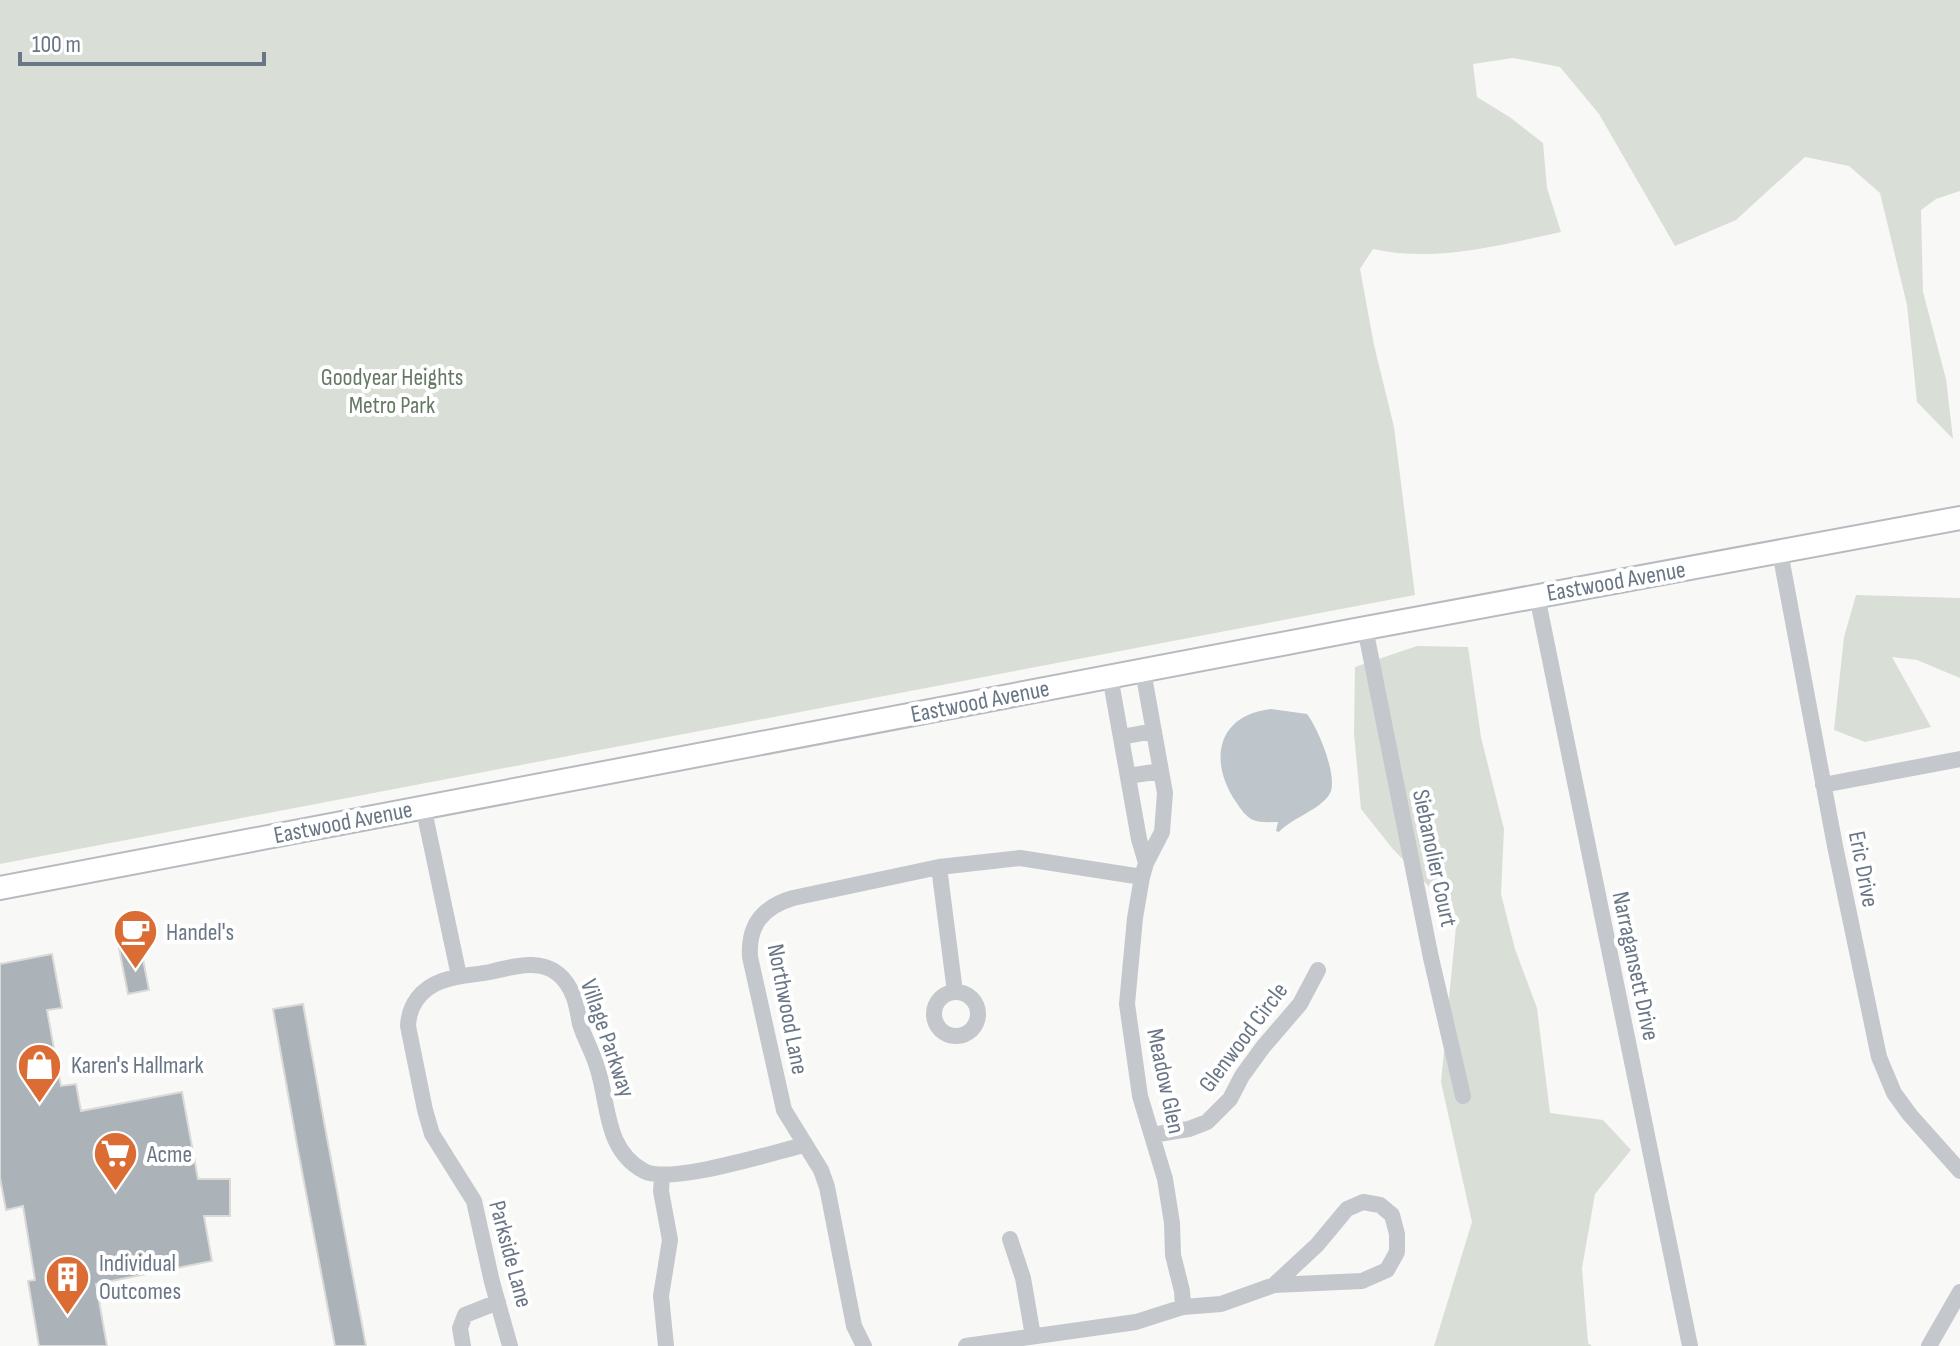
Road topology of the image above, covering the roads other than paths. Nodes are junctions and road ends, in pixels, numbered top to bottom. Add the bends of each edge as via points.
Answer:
1 (1960, 518) edge
2 (1780, 552) junction
3 (1537, 596) junction
4 (1365, 628) junction
5 (1143, 671) junction
6 (1110, 676) junction
7 (1154, 731) junction
8 (1121, 737) junction
9 (1960, 759) edge
10 (1161, 771) junction
11 (1128, 776) junction
12 (1823, 785) junction
13 (423, 806) junction
14 (939, 867) junction
15 (1144, 870) junction
16 (0, 888) edge
17 (1318, 970) dead end
18 (459, 976) junction
19 (955, 992) dead end
20 (1463, 1096) dead end
21 (1152, 1135) junction
22 (804, 1145) junction
23 (1960, 1171) edge
24 (662, 1176) junction
25 (1010, 1239) dead end
26 (1274, 1285) junction
27 (1960, 1292) edge
28 (498, 1302) junction
29 (1183, 1307) junction
30 (1033, 1336) junction
31 (463, 1346) edge
32 (510, 1346) edge
33 (666, 1346) edge
34 (864, 1346) edge
35 (966, 1346) edge
36 (1690, 1346) edge
37 (1929, 1346) edge

1 - 2 street, Eastwood Avenue
2 - 3 street, Eastwood Avenue
2 - 12 street, Eric Drive
3 - 4 street, Eastwood Avenue
3 - 36 street, Narragansett Drive
4 - 5 street, Eastwood Avenue
4 - 20 street, Siebanolier Court
5 - 6 street, Eastwood Avenue
5 - 7 street, Meadow Glen
6 - 8 street, Meadow Glen
6 - 13 street, Eastwood Avenue
7 - 8 street
7 - 10 street, Meadow Glen
8 - 11 street, Meadow Glen
9 - 12 street
10 - 11 street
10 - 15 street, Meadow Glen via 1162,832
11 - 15 street, Meadow Glen
12 - 23 street, Eric Drive via 1879,1057 1894,1093
13 - 16 street, Eastwood Avenue
13 - 18 street
14 - 15 street, Northwood Lane via 1020,858
14 - 19 street
14 - 22 street, Northwood Lane via 780,901 760,917 749,938 784,1110
15 - 21 street, Meadow Glen via 1127,1004 1140,1096
17 - 21 street, Glenwood Circle via 1300,1004 1207,1122
18 - 24 street, Village Parkway via 535,964 559,974 574,997 617,1146 642,1170
18 - 28 street, Parkside Lane via 422,993 411,1007 408,1026 432,1134 474,1201
21 - 29 street, Meadow Glen via 1165,1179
22 - 24 street
22 - 34 street, Northwood Lane via 827,1187 854,1326
24 - 33 street via 670,1240 661,1296
25 - 30 street
26 - 26 street via 1347,1209 1363,1202 1380,1205 1392,1215 1397,1252 1387,1270 1362,1281
26 - 29 street via 1221,1304
27 - 37 street
28 - 31 street via 465,1315 460,1328
28 - 32 street, Parkside Lane
29 - 30 street via 1136,1322
30 - 35 street

